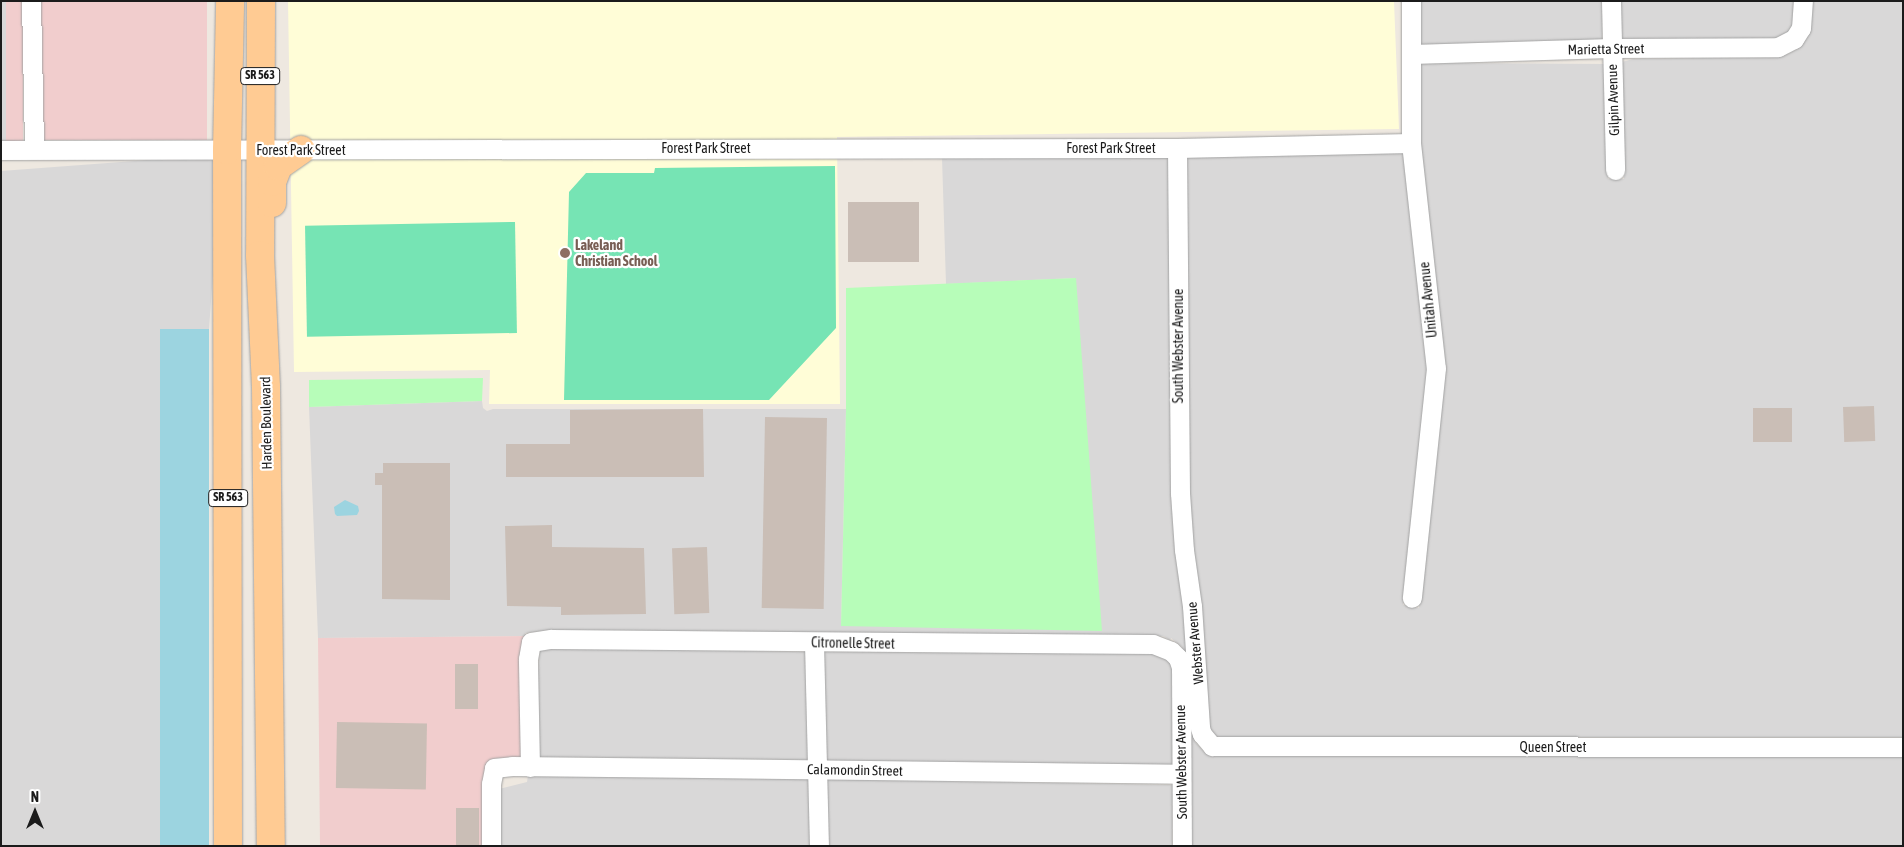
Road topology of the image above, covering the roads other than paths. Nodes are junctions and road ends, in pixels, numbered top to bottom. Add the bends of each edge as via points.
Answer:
1 (31, 1) edge
2 (230, 1) edge
3 (261, 1) edge
4 (1411, 1) edge
5 (1611, 1) edge
6 (1803, 1) edge
7 (1611, 48) junction
8 (1411, 54) junction
9 (1411, 143) junction
10 (1177, 148) junction
11 (1, 150) edge
12 (34, 150) junction
13 (227, 150) junction
14 (259, 150) junction
15 (301, 150) junction
16 (1616, 170) dead end
17 (260, 255) junction
18 (1183, 544) joint
19 (1412, 598) dead end
20 (814, 643) junction
21 (1171, 651) joint
22 (1206, 740) joint
23 (1903, 747) edge
24 (530, 767) junction
25 (817, 770) junction
26 (1181, 774) junction
27 (228, 846) edge
28 (271, 846) edge
29 (491, 846) edge
30 (818, 846) edge
31 (1182, 846) edge

1 - 12 street
2 - 13 main road, SR 563
3 - 14 main road, Harden Boulevard / SR 563
4 - 8 street, Unitah Avenue
5 - 7 street, Gilpin Avenue
6 - 7 street, Marietta Street via 1803,19 1797,36 1778,47
7 - 8 street, Marietta Street
7 - 16 street, Gilpin Avenue
8 - 9 street, Unitah Avenue
9 - 10 street, Forest Park Street
9 - 19 street, Unitah Avenue via 1436,368
10 - 15 street, Forest Park Street
10 - 18 street, South Webster Avenue via 1178,410
11 - 12 street, Forest Park Street
12 - 13 street, Forest Park Street
13 - 14 street, Forest Park Street
13 - 27 main road, SR 563
14 - 15 street, Forest Park Street
14 - 17 main road, Harden Boulevard / SR 563
15 - 17 main road via 278,166 272,182 272,214
17 - 28 main road, Harden Boulevard / SR 563 via 266,387
18 - 22 street, Webster Avenue via 1192,606 1200,728
20 - 21 street, Citronelle Street via 1153,644
20 - 24 street, Citronelle Street via 551,639 531,642 528,659
20 - 25 street
21 - 26 street, South Webster Avenue via 1181,667
22 - 23 street, Queen Street via 1212,746 1221,747
24 - 25 street, Calamondin Street
24 - 29 street, Calamondin Street via 494,768
25 - 26 street, Calamondin Street
25 - 30 street
26 - 31 street, South Webster Avenue

